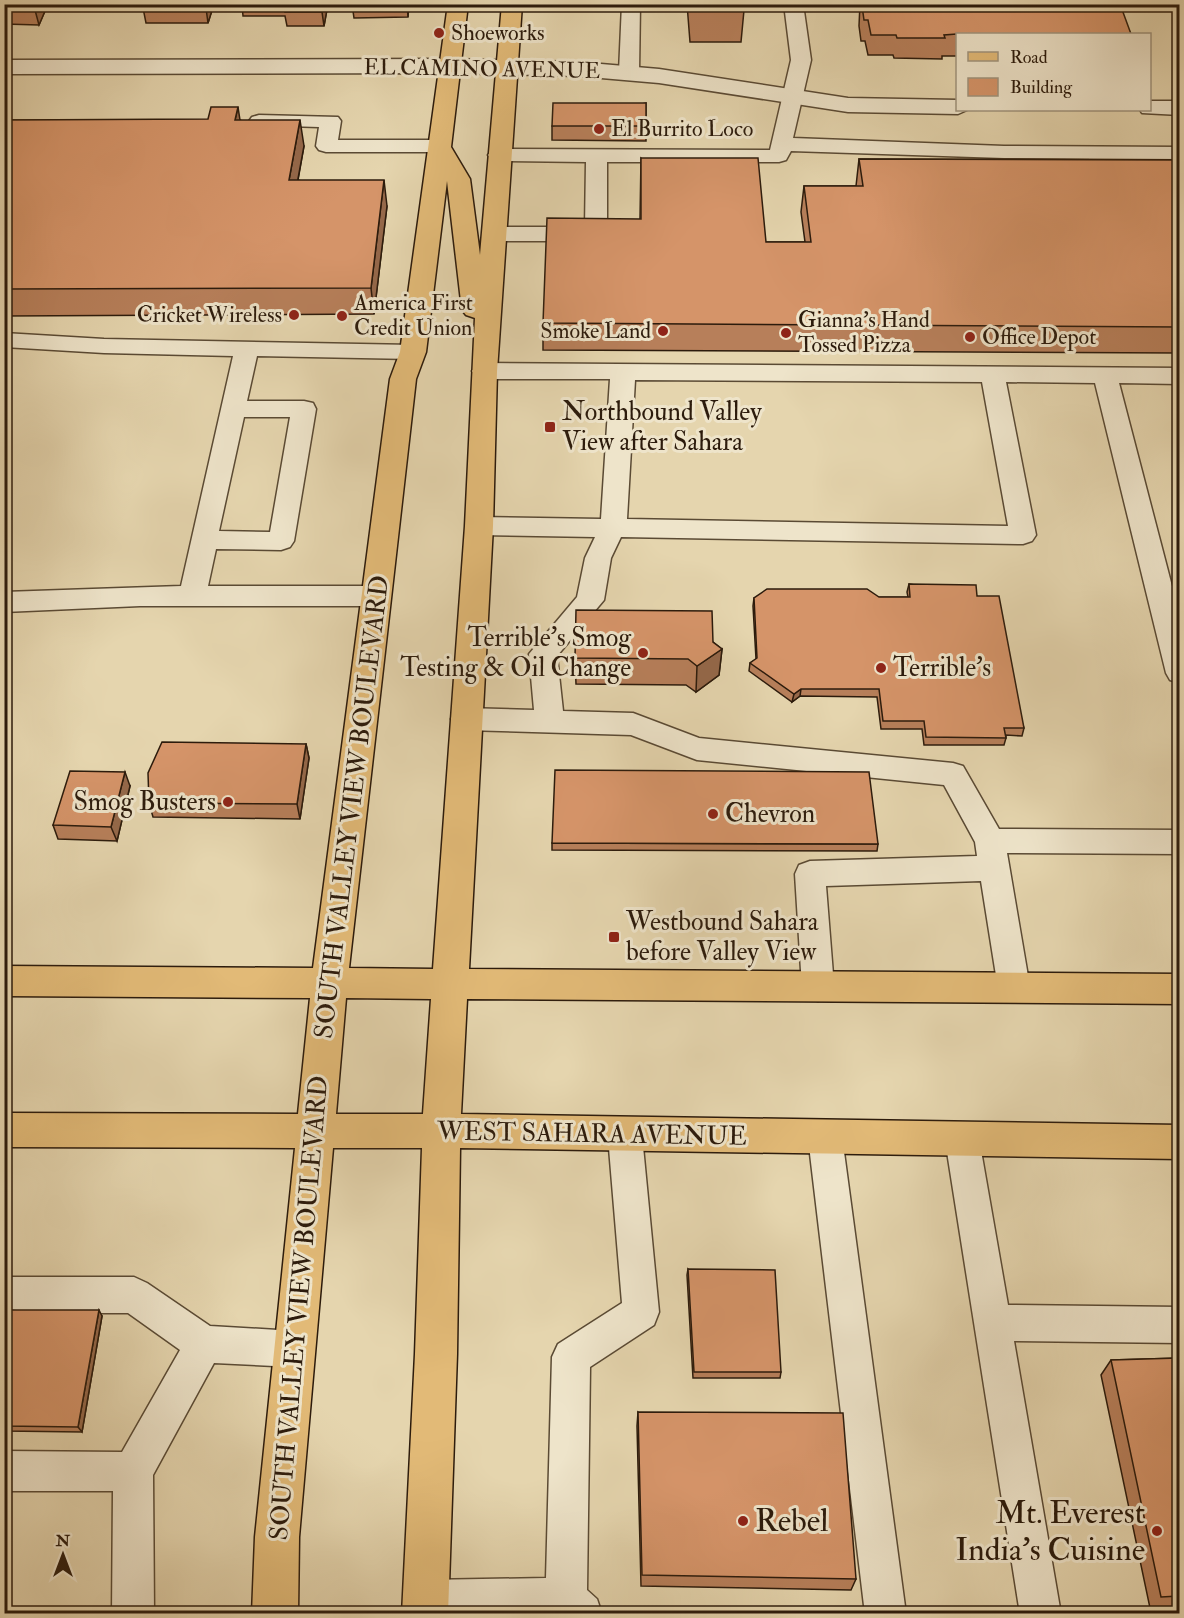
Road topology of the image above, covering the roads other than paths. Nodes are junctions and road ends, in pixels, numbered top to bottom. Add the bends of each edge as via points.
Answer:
1 (458, 4) edge
2 (513, 4) edge
3 (631, 4) edge
4 (793, 4) edge
5 (451, 66) junction
6 (508, 66) junction
7 (4, 67) edge
8 (629, 72) junction
9 (791, 96) junction
10 (956, 107) edge
11 (1151, 108) edge
12 (1179, 108) edge
13 (238, 121) edge
14 (782, 144) junction
15 (438, 146) junction
16 (1179, 153) edge
17 (499, 155) junction
18 (597, 156) junction
19 (494, 234) junction
20 (4, 340) edge
21 (247, 348) junction
22 (413, 352) junction
23 (484, 371) junction
24 (623, 372) junction
25 (993, 375) junction
26 (1105, 376) junction
27 (1179, 376) edge
28 (233, 409) junction
29 (479, 526) junction
30 (613, 528) junction
31 (204, 540) junction
32 (192, 596) junction
33 (376, 596) junction
34 (4, 602) edge
35 (1179, 673) edge
36 (465, 719) junction
37 (550, 722) junction
38 (1179, 842) edge
39 (992, 854) junction
40 (4, 981) edge
41 (451, 983) junction
42 (329, 984) junction
43 (818, 987) junction
44 (1014, 988) junction
45 (1179, 989) edge
46 (4, 1130) edge
47 (316, 1131) junction
48 (441, 1131) junction
49 (625, 1136) junction
50 (825, 1137) junction
51 (962, 1139) junction
52 (1179, 1142) edge
53 (4, 1295) edge
54 (993, 1323) junction
55 (1179, 1324) edge
56 (204, 1344) junction
57 (294, 1349) junction
58 (4, 1471) edge
59 (133, 1472) junction
60 (574, 1606) edge
61 (425, 1607) edge
62 (134, 1614) edge
63 (275, 1614) edge
64 (886, 1614) edge
65 (1041, 1614) edge

1 - 5 main road, SOUTH VALLEY VIEW BOULEVARD
2 - 6 main road
3 - 8 lane
4 - 9 lane via 801,60
5 - 6 street, EL CAMINO AVENUE
5 - 7 street, EL CAMINO AVENUE
5 - 15 main road, SOUTH VALLEY VIEW BOULEVARD
6 - 8 street, EL CAMINO AVENUE
6 - 17 main road
8 - 9 street, EL CAMINO AVENUE
9 - 10 street, EL CAMINO AVENUE via 848,105
9 - 14 lane
11 - 12 street
13 - 15 lane via 332,121 326,146
14 - 16 lane
14 - 18 lane via 779,156
15 - 22 main road, SOUTH VALLEY VIEW BOULEVARD
15 - 23 main road via 454,166 460,184
17 - 18 lane
17 - 19 main road
18 - 19 lane via 596,234
19 - 23 main road
20 - 21 lane
21 - 22 lane
21 - 28 lane
22 - 33 main road, SOUTH VALLEY VIEW BOULEVARD via 403,379
23 - 24 lane
23 - 29 main road
24 - 25 lane
24 - 30 lane
25 - 26 lane
25 - 30 lane via 1023,535
26 - 27 lane
26 - 35 lane
28 - 31 lane
28 - 31 lane via 304,409 281,541
29 - 30 lane
29 - 36 main road
30 - 37 lane via 598,558 590,600 543,654
31 - 32 lane
32 - 33 lane
32 - 34 lane
33 - 42 main road, SOUTH VALLEY VIEW BOULEVARD
36 - 37 lane
36 - 41 main road
37 - 39 lane via 633,724 697,749 953,774
38 - 39 lane
39 - 43 lane via 810,874
39 - 44 lane
40 - 42 main road
41 - 42 main road
41 - 43 main road
41 - 48 main road
42 - 47 main road, SOUTH VALLEY VIEW BOULEVARD
43 - 44 main road
44 - 45 main road
46 - 47 main road, WEST SAHARA AVENUE
47 - 48 main road, WEST SAHARA AVENUE
47 - 57 main road, SOUTH VALLEY VIEW BOULEVARD
48 - 49 main road, WEST SAHARA AVENUE
48 - 61 main road
49 - 50 main road, WEST SAHARA AVENUE
49 - 60 lane via 641,1312 571,1357
50 - 51 main road, WEST SAHARA AVENUE
50 - 64 lane
51 - 52 main road, WEST SAHARA AVENUE
51 - 54 lane
53 - 56 lane via 134,1295
54 - 55 lane
54 - 65 lane
56 - 57 lane
56 - 59 lane
57 - 63 main road, SOUTH VALLEY VIEW BOULEVARD via 277,1537
58 - 59 lane
59 - 62 lane
60 - 61 lane

